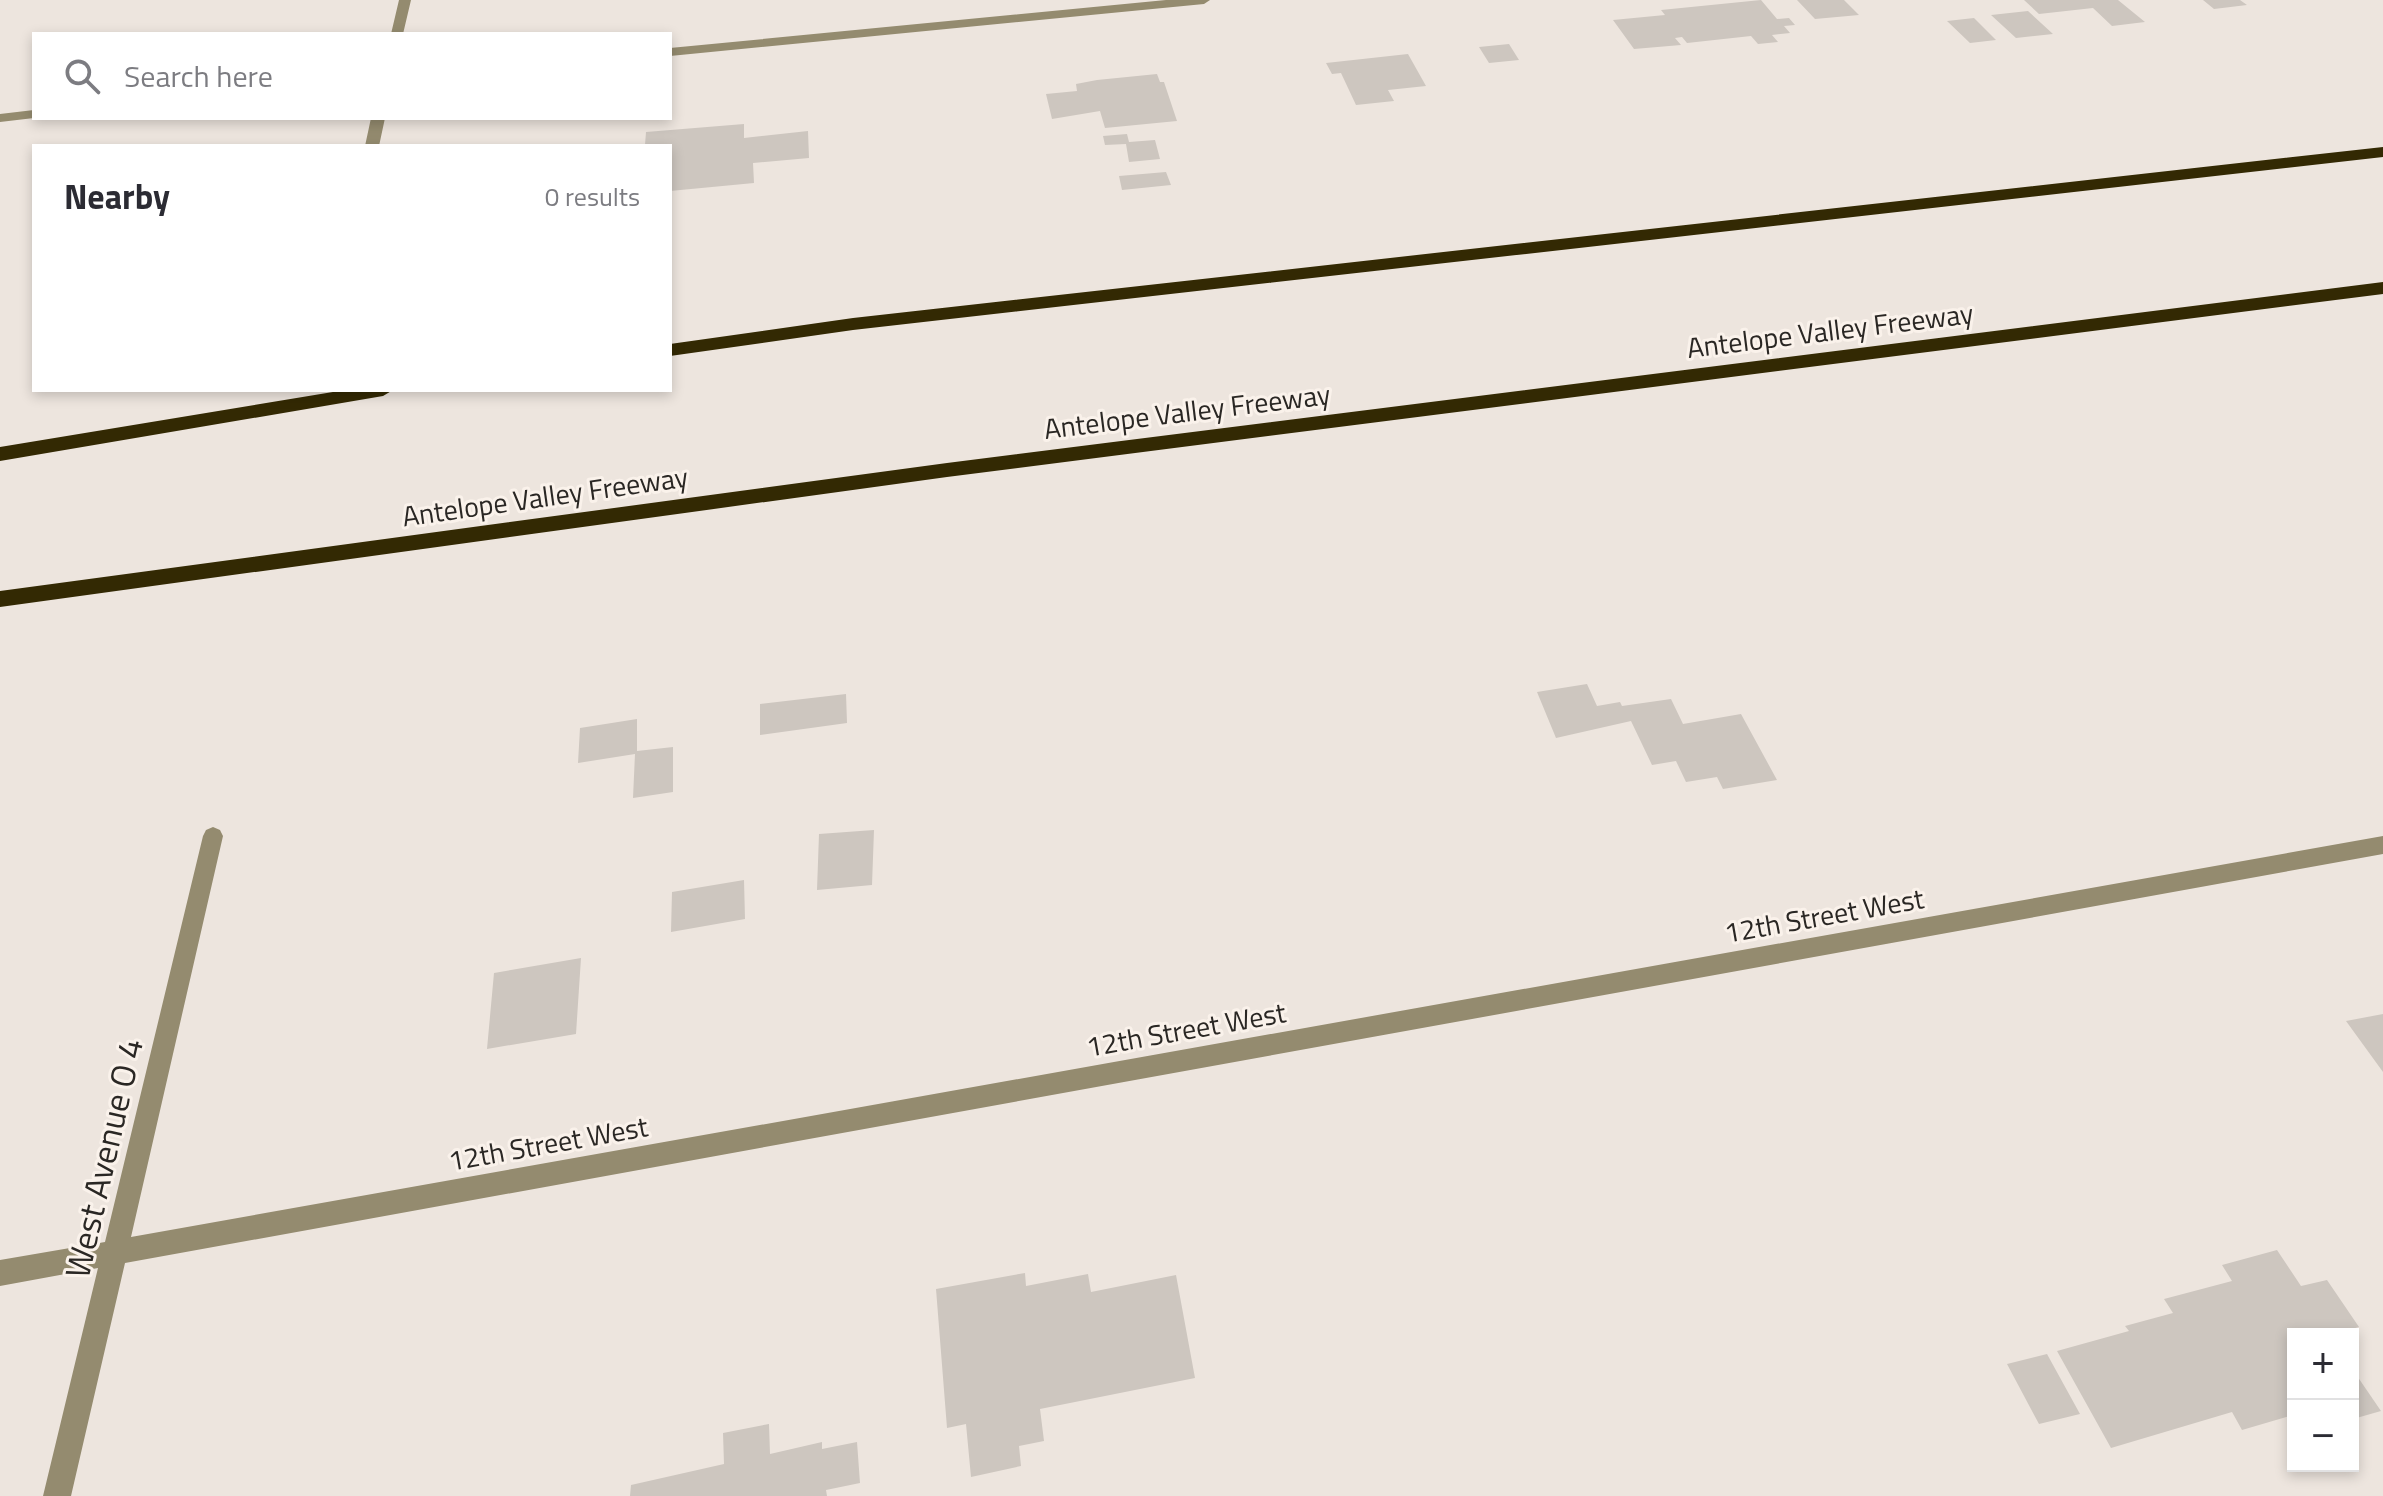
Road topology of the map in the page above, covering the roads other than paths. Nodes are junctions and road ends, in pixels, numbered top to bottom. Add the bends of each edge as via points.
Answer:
1 (405, 0) edge
2 (1204, 0) edge
3 (397, 32) edge
4 (672, 52) edge
5 (32, 114) edge
6 (0, 118) edge
7 (378, 120) edge
8 (372, 144) edge
9 (2383, 152) edge
10 (2383, 288) edge
11 (672, 350) edge
12 (371, 392) edge
13 (0, 454) edge
14 (0, 599) edge
15 (213, 836) dead end
16 (2383, 845) edge
17 (116, 1251) junction
18 (0, 1273) edge
19 (57, 1496) edge

1 - 3 street
2 - 4 street
5 - 6 street
7 - 8 street
9 - 11 highway via 853,324
10 - 14 highway, Antelope Valley Freeway via 947,470
12 - 13 highway
15 - 17 street, West Avenue O 4
16 - 17 street, 12th Street West
17 - 18 street, 12th Street West
17 - 19 street, West Avenue O 4

